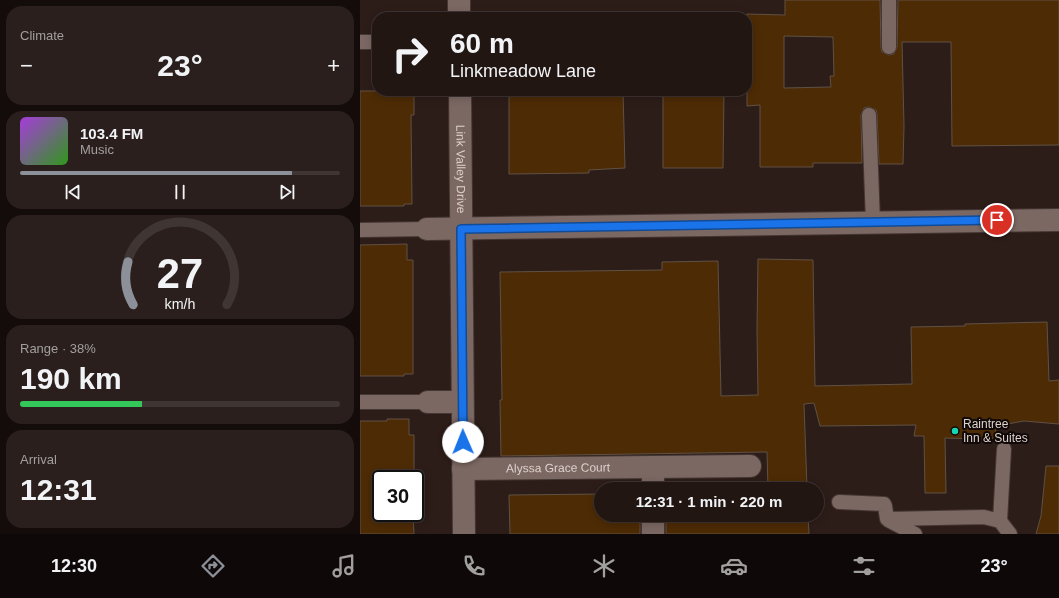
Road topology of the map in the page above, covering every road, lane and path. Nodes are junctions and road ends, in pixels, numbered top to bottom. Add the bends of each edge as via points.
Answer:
1 (459, 0) edge
2 (889, 0) edge
3 (459, 12) edge
4 (360, 42) edge
5 (372, 42) edge
6 (889, 47) dead end
7 (460, 96) edge
8 (868, 115) dead end
9 (1059, 220) edge
10 (873, 222) junction
11 (427, 229) joint
12 (461, 229) junction
13 (360, 230) edge
14 (360, 402) edge
15 (428, 402) joint
16 (462, 402) junction
17 (1004, 450) dead end
18 (750, 466) dead end
19 (653, 467) junction
20 (463, 469) junction
21 (653, 482) edge
22 (839, 502) dead end
23 (887, 519) junction
24 (1000, 521) junction
25 (653, 522) edge
26 (464, 534) edge
27 (653, 534) edge
28 (915, 534) edge
29 (1010, 534) edge

1 - 3 street
2 - 6 lane
4 - 5 lane
7 - 12 street, Link Valley Drive
8 - 10 lane
9 - 10 street
10 - 12 street
11 - 12 street
11 - 13 lane
12 - 16 street, Link Valley Drive
14 - 15 lane
15 - 16 street
16 - 20 street, Link Valley Drive
17 - 24 lane
18 - 19 street, Alyssa Grace Court
19 - 20 street, Alyssa Grace Court
19 - 21 street
20 - 26 street, Link Valley Drive
22 - 23 lane via 884,504
23 - 24 lane via 984,517
23 - 28 lane
24 - 29 lane
25 - 27 street

